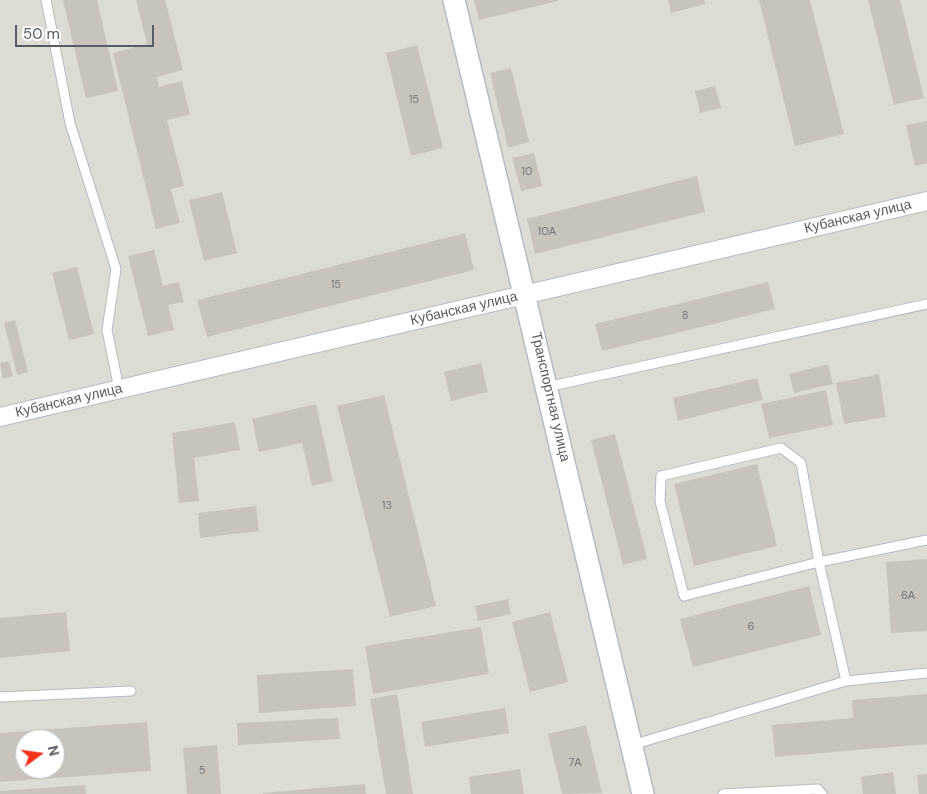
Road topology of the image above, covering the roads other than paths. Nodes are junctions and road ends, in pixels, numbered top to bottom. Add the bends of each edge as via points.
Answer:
1 (46, 0) edge
2 (454, 0) edge
3 (927, 201) edge
4 (526, 295) junction
5 (927, 304) edge
6 (547, 387) junction
7 (119, 389) junction
8 (0, 417) edge
9 (927, 540) edge
10 (818, 562) junction
11 (927, 673) edge
12 (846, 681) junction
13 (131, 691) dead end
14 (0, 697) edge
15 (632, 745) junction
16 (644, 794) edge
17 (723, 794) edge
18 (822, 794) edge

1 - 7 lane via 70,123 116,269 106,330
2 - 4 street, Транспортная улица
3 - 4 street, Кубанская улица
4 - 6 street, Транспортная улица
4 - 7 street, Кубанская улица
5 - 6 lane
6 - 15 street, Транспортная улица
7 - 8 street, Кубанская улица
9 - 10 lane
10 - 10 lane via 684,596 660,501 661,476 781,448 801,463
10 - 12 lane
11 - 12 lane
12 - 15 lane
13 - 14 lane
15 - 16 street, Транспортная улица
17 - 18 lane via 818,788

